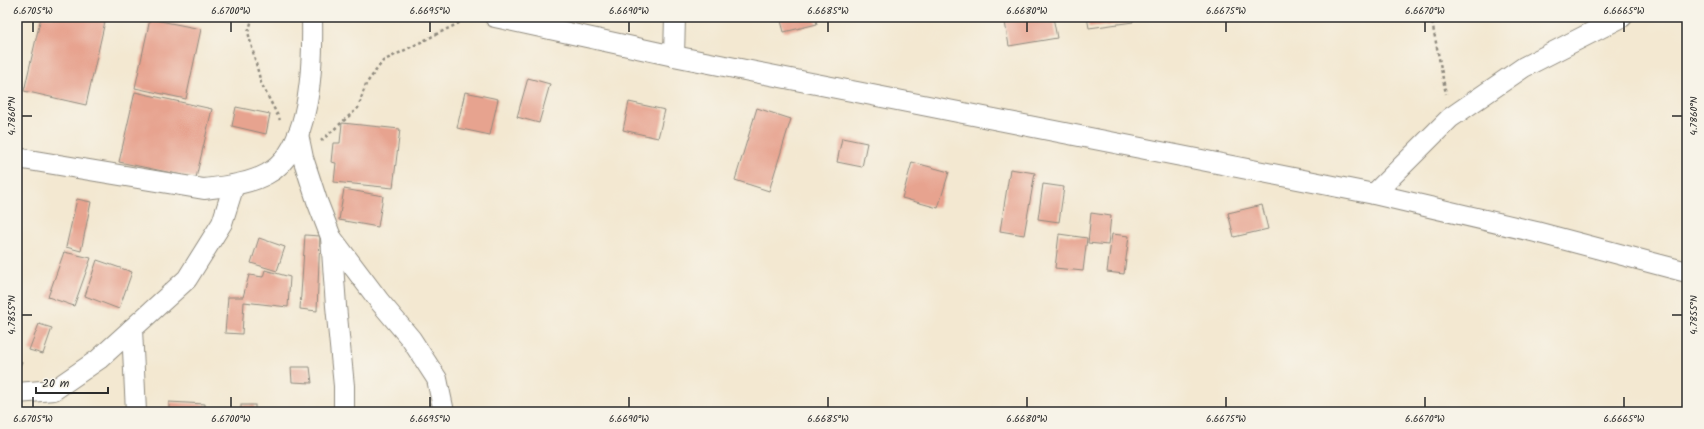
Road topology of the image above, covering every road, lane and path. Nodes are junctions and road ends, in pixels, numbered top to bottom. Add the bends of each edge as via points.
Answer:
1 (252, 17) edge
2 (312, 17) edge
3 (471, 17) edge
4 (495, 17) edge
5 (675, 17) edge
6 (1431, 17) edge
7 (1622, 17) edge
8 (674, 56) junction
9 (1450, 118) junction
10 (298, 146) junction
11 (17, 158) edge
12 (234, 185) junction
13 (1374, 194) junction
14 (331, 237) junction
15 (1687, 272) edge
16 (132, 329) junction
17 (17, 393) edge
18 (136, 412) edge
19 (344, 412) edge
20 (444, 412) edge

1 - 10 path via 248,32 260,83
2 - 10 street via 311,80
3 - 10 path via 383,61 366,84 358,108
4 - 8 street
5 - 8 street
6 - 9 path
7 - 9 street via 1524,67
8 - 13 street
9 - 13 street
10 - 12 street via 283,163 266,175
10 - 14 street
11 - 12 street via 204,189
12 - 16 street via 222,223 187,279
13 - 15 street via 1536,232
14 - 19 street
14 - 20 street via 411,339 437,379
16 - 17 street via 99,359 54,390
16 - 18 street

